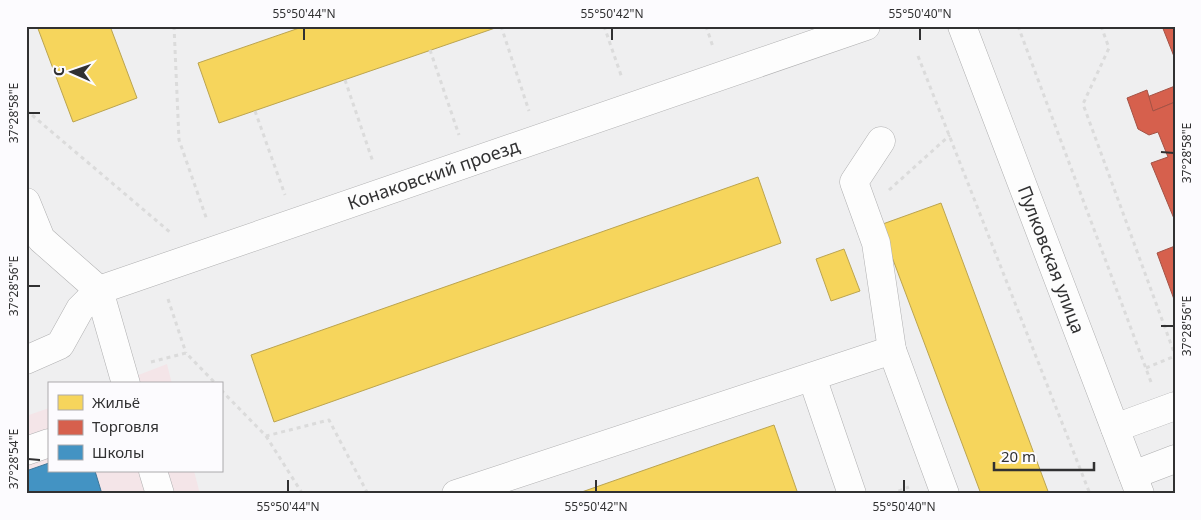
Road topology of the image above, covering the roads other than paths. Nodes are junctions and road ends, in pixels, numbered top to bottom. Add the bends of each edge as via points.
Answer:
1 (866, 26) edge
2 (962, 26) edge
3 (881, 141) dead end
4 (26, 202) edge
5 (99, 290) junction
6 (892, 350) junction
7 (26, 360) edge
8 (812, 377) junction
9 (125, 382) edge
10 (1168, 409) edge
11 (1115, 428) junction
12 (48, 443) edge
13 (26, 450) edge
14 (1175, 459) edge
15 (153, 472) edge
16 (1136, 485) edge
17 (160, 494) edge
18 (456, 494) edge
19 (852, 494) edge
20 (945, 494) edge

1 - 5 street, Конаковский проезд
2 - 11 street, Пулковская улица
3 - 6 street via 854,182 876,243
4 - 5 street via 41,239
5 - 7 street, Конаковский проезд via 80,309 60,345
5 - 9 street
6 - 8 street
6 - 20 street
8 - 18 street
8 - 19 street
10 - 11 street
11 - 16 street, Пулковская улица
12 - 13 street
14 - 16 street
15 - 17 street

